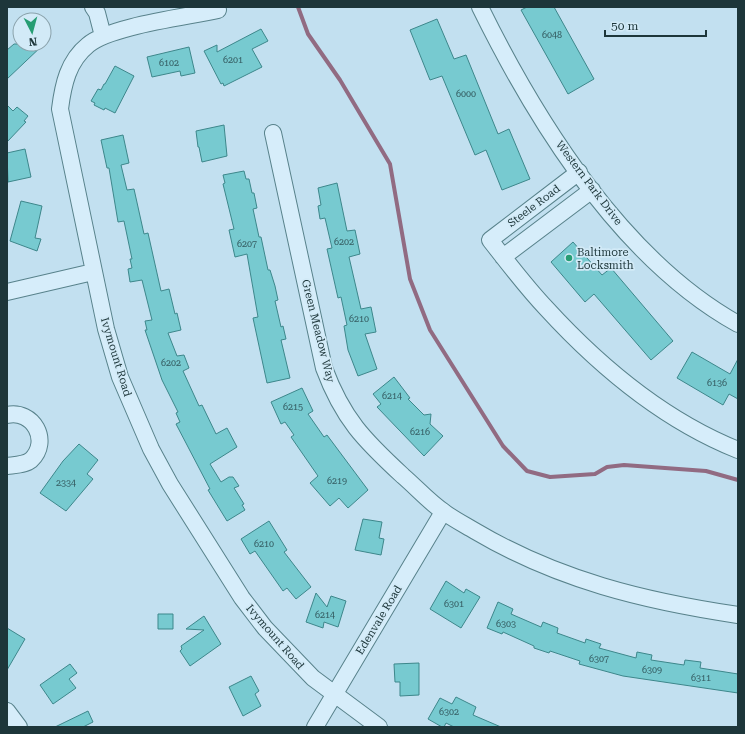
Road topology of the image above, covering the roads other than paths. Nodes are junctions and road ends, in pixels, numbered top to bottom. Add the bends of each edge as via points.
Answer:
1 (93, 7) edge
2 (480, 7) edge
3 (218, 10) dead end
4 (103, 36) junction
5 (273, 133) dead end
6 (579, 172) junction
7 (592, 190) junction
8 (503, 257) junction
9 (93, 272) junction
10 (7, 292) edge
11 (738, 324) edge
12 (7, 415) edge
13 (738, 450) edge
14 (7, 466) edge
15 (444, 512) junction
16 (738, 615) edge
17 (334, 695) junction
18 (7, 711) edge
19 (19, 727) edge
20 (315, 727) edge
21 (379, 727) edge

1 - 4 street
2 - 6 street, Western Park Drive via 527,96
3 - 4 street, Ivymount Road via 128,28
4 - 9 street, Ivymount Road via 88,45 69,70 62,87 60,108
5 - 15 street, Green Meadow Way via 318,342 334,394 358,432
6 - 7 street, Western Park Drive
6 - 8 street, Steele Road via 490,240
7 - 8 street, Steele Road
7 - 11 street, Western Park Drive via 641,249 676,282 711,309
8 - 13 street via 585,350 629,387 668,414
9 - 10 street
9 - 17 street, Ivymount Road via 120,376 151,449 170,484 246,604 291,657
12 - 14 street via 24,415 32,421 40,440 37,452 30,461
15 - 16 street, Green Meadow Way via 500,546 560,574 669,604
15 - 17 street, Edenvale Road
17 - 20 street, Edenvale Road
17 - 21 street, Ivymount Road
18 - 19 street

